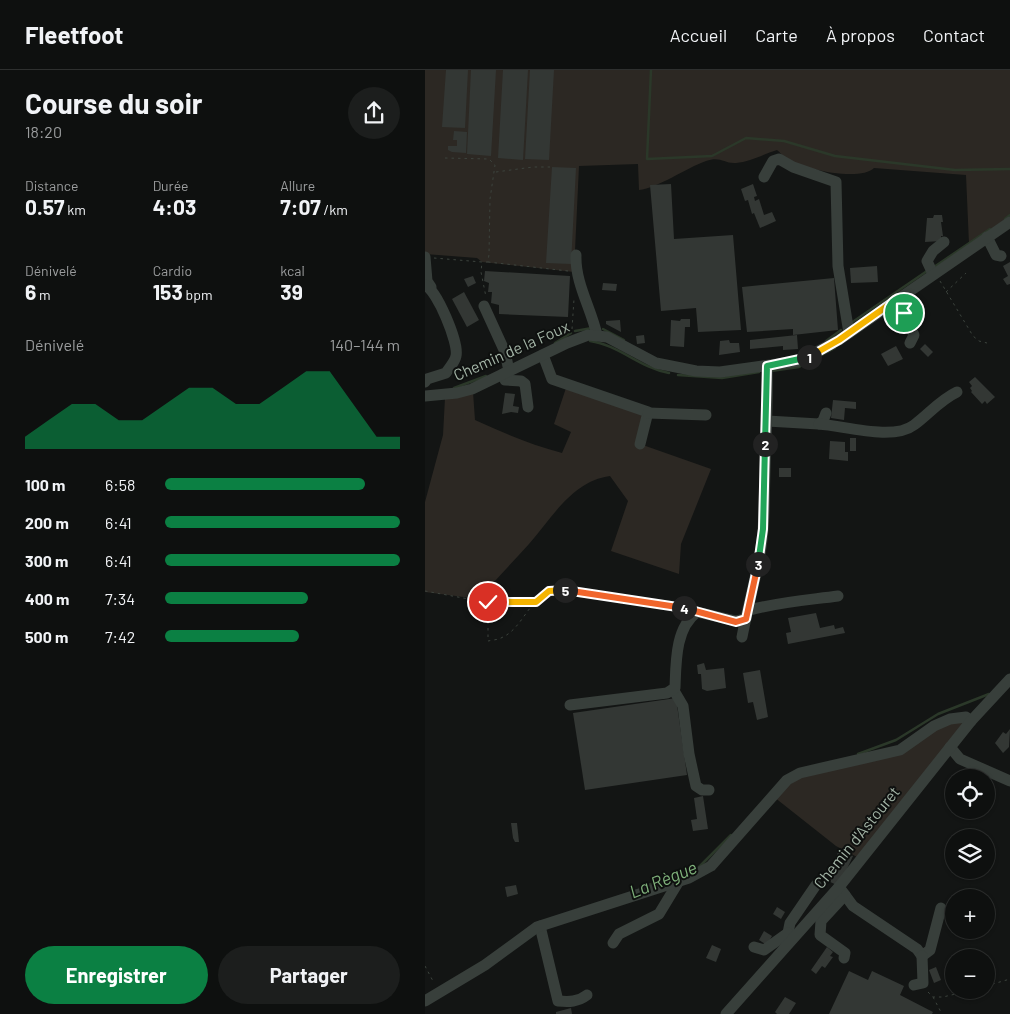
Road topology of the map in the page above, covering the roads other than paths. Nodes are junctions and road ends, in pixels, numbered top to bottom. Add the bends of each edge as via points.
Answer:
1 (765, 177) dead end
2 (1010, 222) edge
3 (987, 237) junction
4 (944, 242) dead end
5 (576, 255) dead end
6 (1001, 256) dead end
7 (426, 257) edge
8 (936, 272) junction
9 (428, 286) edge
10 (897, 299) junction
11 (484, 306) dead end
12 (849, 333) junction
13 (597, 335) junction
14 (910, 343) dead end
15 (543, 355) junction
16 (767, 366) junction
17 (506, 372) junction
18 (425, 382) edge
19 (957, 392) dead end
20 (425, 396) edge
21 (527, 406) dead end
22 (648, 413) junction
23 (826, 413) dead end
24 (706, 415) dead end
25 (767, 420) junction
26 (819, 424) junction
27 (640, 444) dead end
28 (838, 596) dead end
29 (748, 614) junction
30 (742, 637) dead end
31 (1008, 686) edge
32 (673, 689) junction
33 (570, 705) dead end
34 (971, 721) junction
35 (950, 747) junction
36 (1010, 781) edge
37 (709, 790) dead end
38 (679, 881) junction
39 (816, 885) dead end
40 (842, 891) junction
41 (941, 908) dead end
42 (540, 926) junction
43 (790, 935) junction
44 (613, 943) dead end
45 (754, 947) dead end
46 (922, 956) junction
47 (844, 958) dead end
48 (918, 984) road end
49 (587, 995) dead end
50 (425, 1001) edge
51 (726, 1014) edge

1 - 12 street via 773,161 779,159 793,168 836,182 838,266
2 - 3 street
3 - 6 street via 996,255
3 - 8 street
4 - 8 street via 933,250 927,261
5 - 13 street via 576,271
7 - 9 street
8 - 10 street
9 - 18 street via 455,344 456,357 446,373
10 - 12 street
10 - 14 street via 914,335
11 - 17 street via 505,352
12 - 16 street via 812,356
13 - 15 street, Chemin de la Foux via 574,340
13 - 16 street via 656,363 679,369 720,372
15 - 17 street, Chemin de la Foux
15 - 22 street via 552,379
16 - 25 street
17 - 20 street, Chemin de la Foux via 457,393
17 - 21 street via 505,380 521,380 525,384
19 - 26 street via 905,431 866,431
22 - 24 street
22 - 27 street
23 - 26 street
25 - 26 street
25 - 29 street via 763,529
28 - 29 street via 775,603
29 - 30 street
29 - 32 street via 736,622 697,612 685,626 676,658
31 - 34 street, Chemin d'Astouret
32 - 33 street via 667,693
32 - 37 street via 683,706 695,786
34 - 35 street, Chemin d'Astouret
34 - 38 street via 966,717 950,719 900,750 800,773 787,780 711,866
35 - 36 street via 960,759 985,767
35 - 40 street, Chemin d'Astouret
38 - 42 street
38 - 44 street via 659,914 619,934
39 - 43 street via 790,923
40 - 43 street, Chemin d'Astouret
40 - 46 street via 862,913
40 - 47 street via 821,921 820,935 841,949 845,953
41 - 46 street via 930,950
42 - 49 street via 557,1000 569,1002
42 - 50 street via 485,965
43 - 45 street via 764,950
43 - 51 street, Chemin d'Astouret
46 - 48 street

